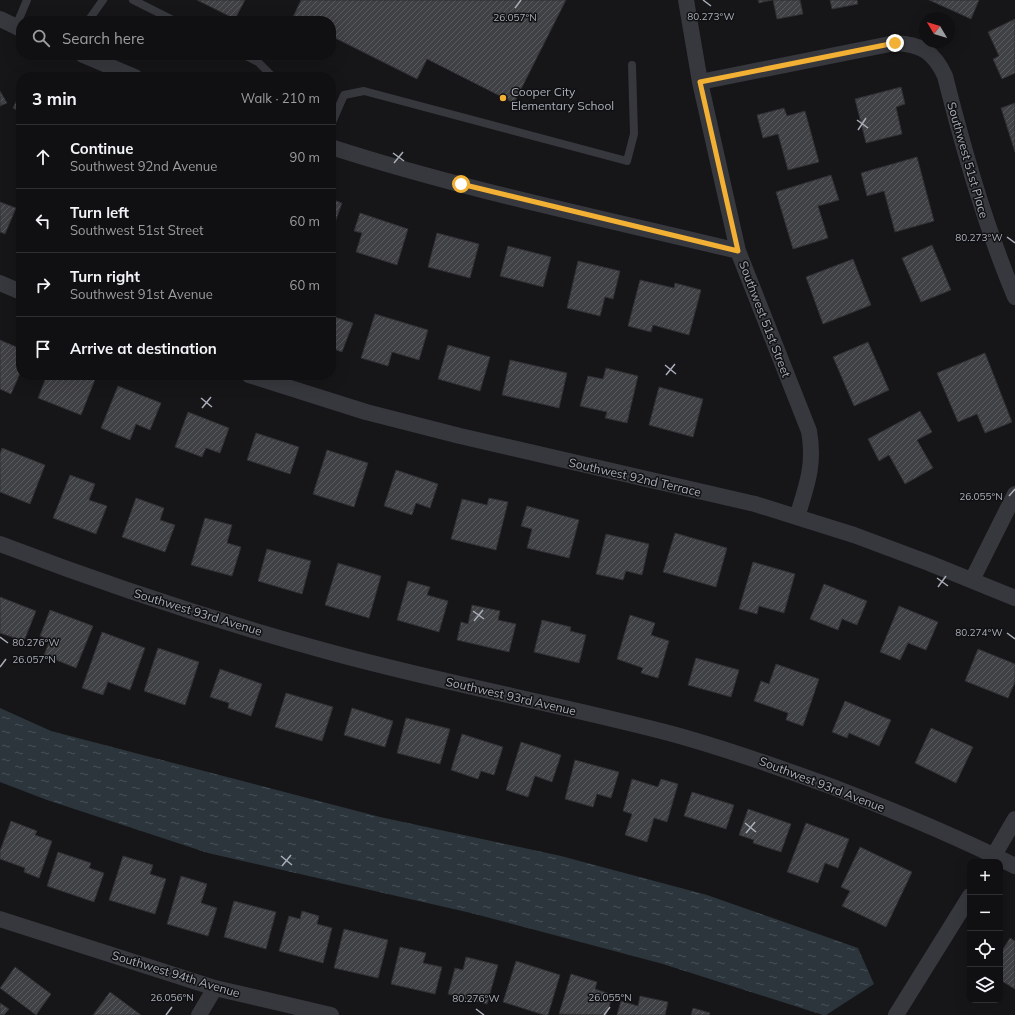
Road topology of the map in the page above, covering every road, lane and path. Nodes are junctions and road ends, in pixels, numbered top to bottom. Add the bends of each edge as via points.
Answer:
1 (27, 0) edge
2 (103, 0) edge
3 (133, 0) edge
4 (686, 0) edge
5 (22, 16) edge
6 (92, 16) edge
7 (165, 16) edge
8 (0, 19) edge
9 (16, 27) edge
10 (95, 60) edge
11 (254, 60) edge
12 (632, 65) dead end
13 (123, 72) edge
14 (268, 72) edge
15 (700, 82) junction
16 (336, 113) edge
17 (336, 149) edge
18 (738, 251) junction
19 (0, 283) edge
20 (16, 290) edge
21 (1015, 297) edge
22 (265, 380) edge
23 (1015, 494) edge
24 (797, 517) junction
25 (0, 544) edge
26 (972, 580) junction
27 (1015, 598) edge
28 (1015, 819) edge
29 (992, 858) edge
30 (1015, 866) edge
31 (967, 901) edge
32 (0, 919) edge
33 (215, 988) junction
34 (199, 1015) edge
35 (331, 1015) edge
36 (896, 1015) edge

1 - 5 lane
2 - 6 lane
3 - 7 lane
4 - 15 street, Southwest 51st Street
8 - 9 street
10 - 13 street
11 - 14 lane
12 - 16 lane via 634,134 627,161 364,91 344,94
15 - 18 street, Southwest 51st Street
15 - 21 street, Southwest 51st Place via 895,43 908,43 925,50 939,62 945,76 984,215
17 - 18 street via 461,184
18 - 24 street, Southwest 51st Street via 809,431 812,462
19 - 20 street
22 - 24 street, Southwest 92nd Terrace via 366,412 755,504
23 - 26 street
24 - 26 street, Southwest 92nd Terrace via 854,535
25 - 29 street, Southwest 93rd Avenue via 187,610 326,651 667,732 753,758 925,824
26 - 27 street, Southwest 92nd Terrace
28 - 29 street
29 - 30 street, Southwest 93rd Avenue
31 - 36 street
32 - 33 street, Southwest 94th Avenue
33 - 34 street
33 - 35 street, Southwest 94th Avenue

